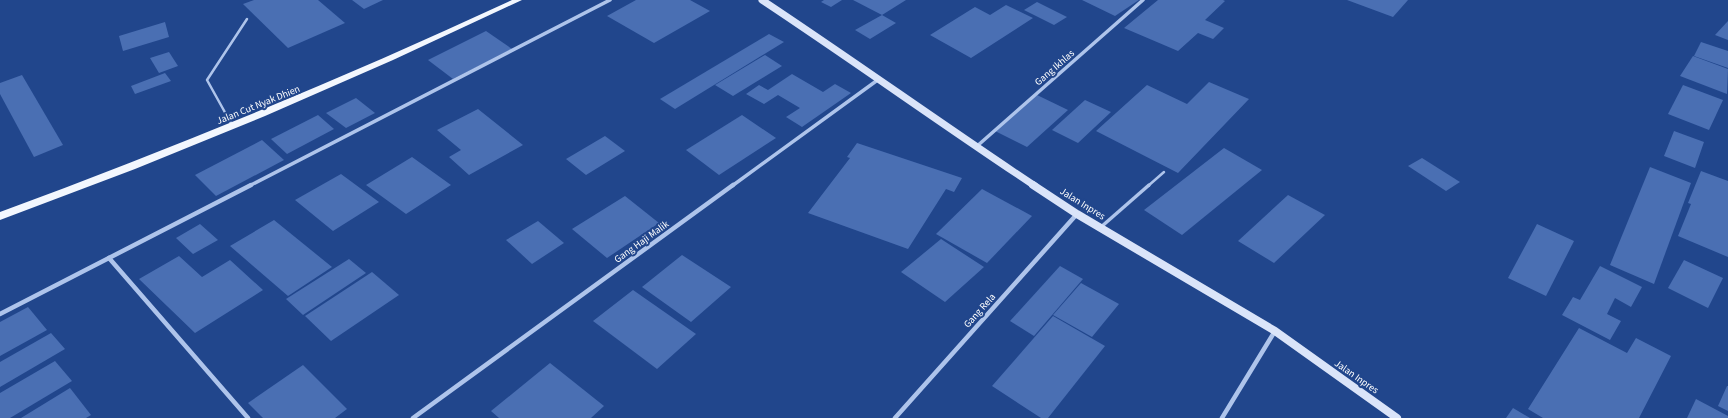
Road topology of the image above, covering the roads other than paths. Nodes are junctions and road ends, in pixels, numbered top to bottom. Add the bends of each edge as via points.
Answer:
1 (518, 0) edge
2 (610, 0) edge
3 (762, 0) edge
4 (1142, 0) edge
5 (247, 19) dead end
6 (880, 78) junction
7 (232, 127) junction
8 (976, 147) junction
9 (1164, 172) dead end
10 (1077, 214) junction
11 (0, 216) edge
12 (1100, 228) junction
13 (109, 258) junction
14 (0, 314) edge
15 (1275, 331) junction
16 (248, 418) edge
17 (413, 418) edge
18 (895, 418) edge
19 (1222, 418) edge
20 (1397, 418) edge

1 - 7 main road, Jalan Cut Nyak Dhien via 324,89
2 - 13 street
3 - 6 street, Jalan Inpres
4 - 8 street, Gang Ikhlas
5 - 7 lane via 207,80
6 - 8 street, Jalan Inpres
6 - 17 street, Gang Haji Malik
7 - 11 main road, Jalan Cut Nyak Dhien
8 - 10 street, Jalan Inpres
9 - 12 lane
10 - 12 street, Jalan Inpres
10 - 18 street, Gang Rela
12 - 15 street, Jalan Inpres
13 - 14 street
13 - 16 street
15 - 19 street
15 - 20 street, Jalan Inpres

